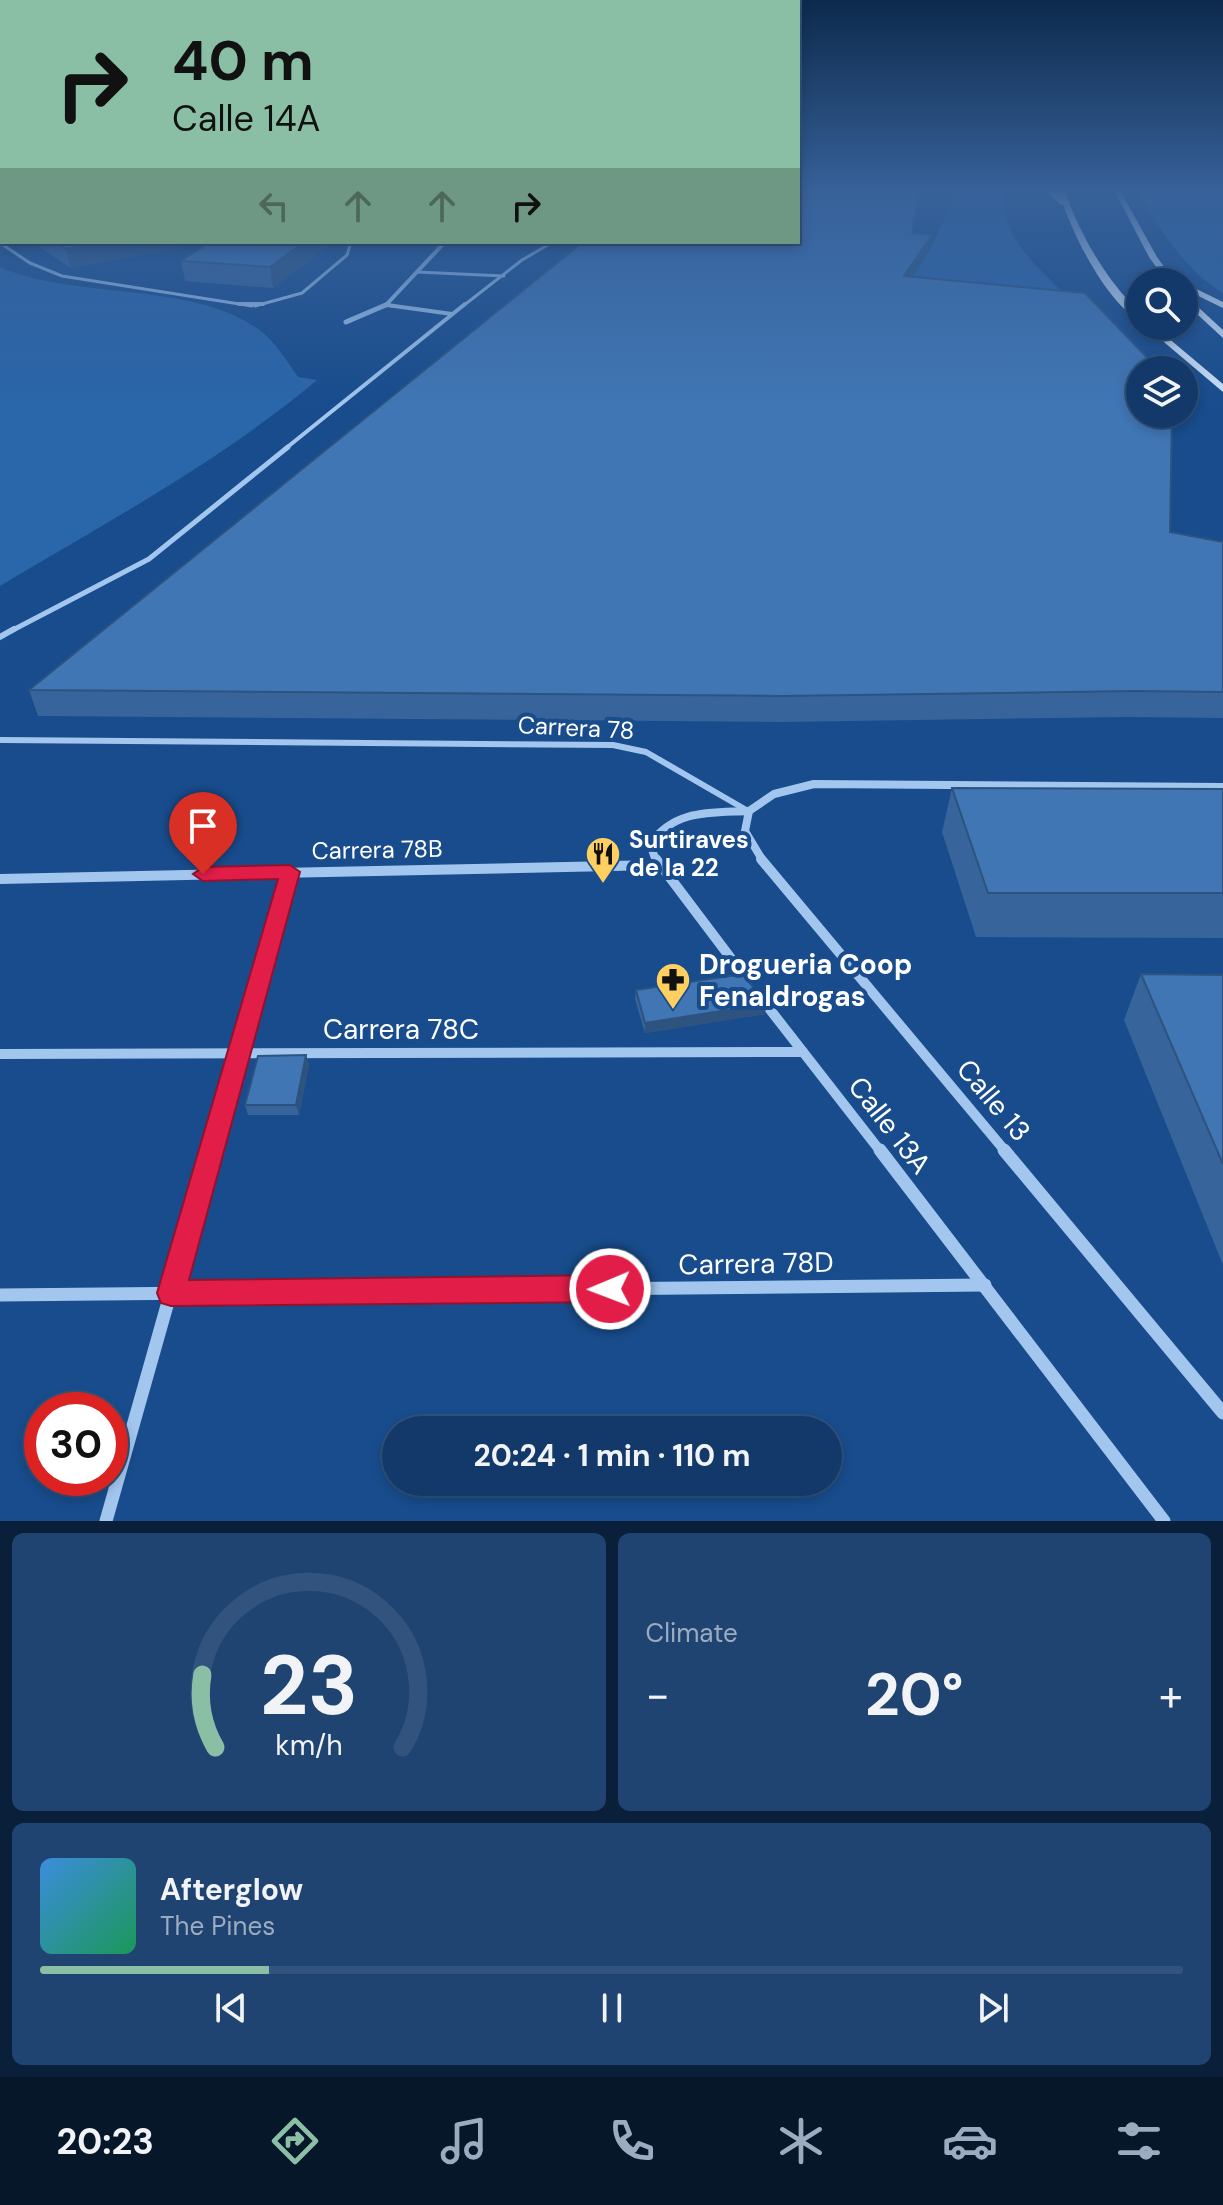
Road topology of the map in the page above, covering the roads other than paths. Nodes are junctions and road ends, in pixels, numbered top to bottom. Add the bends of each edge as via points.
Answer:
1 (30, 263) edge
2 (338, 263) edge
3 (425, 263) edge
4 (519, 263) edge
5 (1094, 263) edge
6 (417, 272) junction
7 (504, 276) junction
8 (1198, 293) edge
9 (1126, 301) edge
10 (387, 305) junction
11 (1223, 305) edge
12 (1198, 311) edge
13 (452, 314) junction
14 (346, 322) dead end
15 (1223, 335) edge
16 (1165, 340) edge
17 (1223, 389) edge
18 (0, 637) edge
19 (0, 740) edge
20 (1223, 787) edge
21 (749, 811) junction
22 (658, 865) junction
23 (290, 872) junction
24 (0, 879) edge
25 (803, 1052) junction
26 (0, 1054) edge
27 (239, 1054) junction
28 (985, 1285) junction
29 (171, 1293) junction
30 (0, 1295) edge
31 (1223, 1413) edge
32 (106, 1521) edge
33 (1164, 1521) edge

1 - 2 lane via 62,276 254,306 302,293
3 - 6 street
4 - 7 lane
5 - 9 main road
6 - 7 lane
6 - 10 street
7 - 13 lane
8 - 11 main road
10 - 13 lane
10 - 14 street
12 - 15 main road
13 - 18 lane via 149,559
16 - 17 main road
19 - 21 lane, Carrera 78 via 613,745 646,752
20 - 21 street via 814,784 774,794
21 - 22 street via 698,813 662,827 650,844
21 - 31 street, Calle 13 via 745,831 755,851
22 - 23 street, Carrera 78B
22 - 25 street, Calle 13A
23 - 24 street, Carrera 78B
23 - 27 street
25 - 27 street, Carrera 78C
25 - 28 street, Calle 13A
26 - 27 street, Carrera 78C
27 - 29 street
28 - 29 street, Carrera 78D
28 - 33 street, Calle 13A
29 - 30 street, Carrera 78D
29 - 32 street

